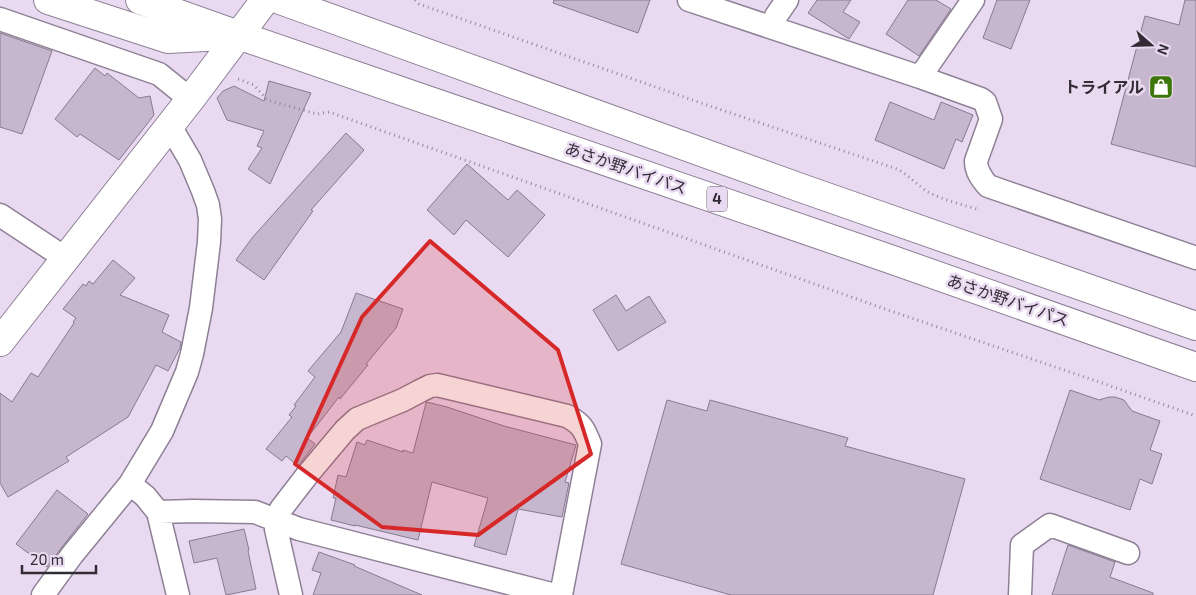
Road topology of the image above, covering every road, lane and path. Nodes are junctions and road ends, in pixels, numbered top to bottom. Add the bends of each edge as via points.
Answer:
1 (48, 0) edge
2 (140, 0) edge
3 (265, 0) edge
4 (280, 0) edge
5 (416, 0) edge
6 (690, 0) edge
7 (787, 0) edge
8 (973, 0) edge
9 (0, 19) edge
10 (773, 28) junction
11 (238, 35) junction
12 (920, 77) junction
13 (231, 79) dead end
14 (190, 99) junction
15 (170, 126) junction
16 (981, 210) dead end
17 (0, 215) edge
18 (65, 258) junction
19 (1196, 258) edge
20 (1196, 326) edge
21 (0, 342) edge
22 (1196, 367) edge
23 (1196, 416) edge
24 (130, 484) junction
25 (158, 512) junction
26 (277, 520) junction
27 (1128, 553) dead end
28 (43, 595) edge
29 (178, 595) edge
30 (291, 595) edge
31 (555, 595) edge
32 (561, 595) edge
33 (1020, 595) edge

1 - 11 main road via 168,39
2 - 11 main road, あさか野バイパス / 4
3 - 11 main road
4 - 20 main road, 4
5 - 16 path via 419,4 897,169 934,195
6 - 10 street
7 - 10 street via 776,16
8 - 12 street
9 - 14 street via 159,74
10 - 12 street
11 - 14 main road
11 - 22 main road, あさか野バイパス / 4
12 - 19 street via 985,102 991,119 976,167 988,186
13 - 23 path via 254,85 267,100 317,114 328,112
14 - 15 main road
15 - 18 main road
15 - 24 street via 190,160 208,205 209,242 187,372 162,431
17 - 18 street
18 - 21 main road
24 - 25 street
24 - 28 street
25 - 26 street via 254,512
25 - 29 street
26 - 30 street via 276,530
26 - 31 street via 299,529
26 - 32 street via 281,509 308,474 357,419 430,386 567,416 585,430 590,444
27 - 33 street via 1050,525 1022,545

